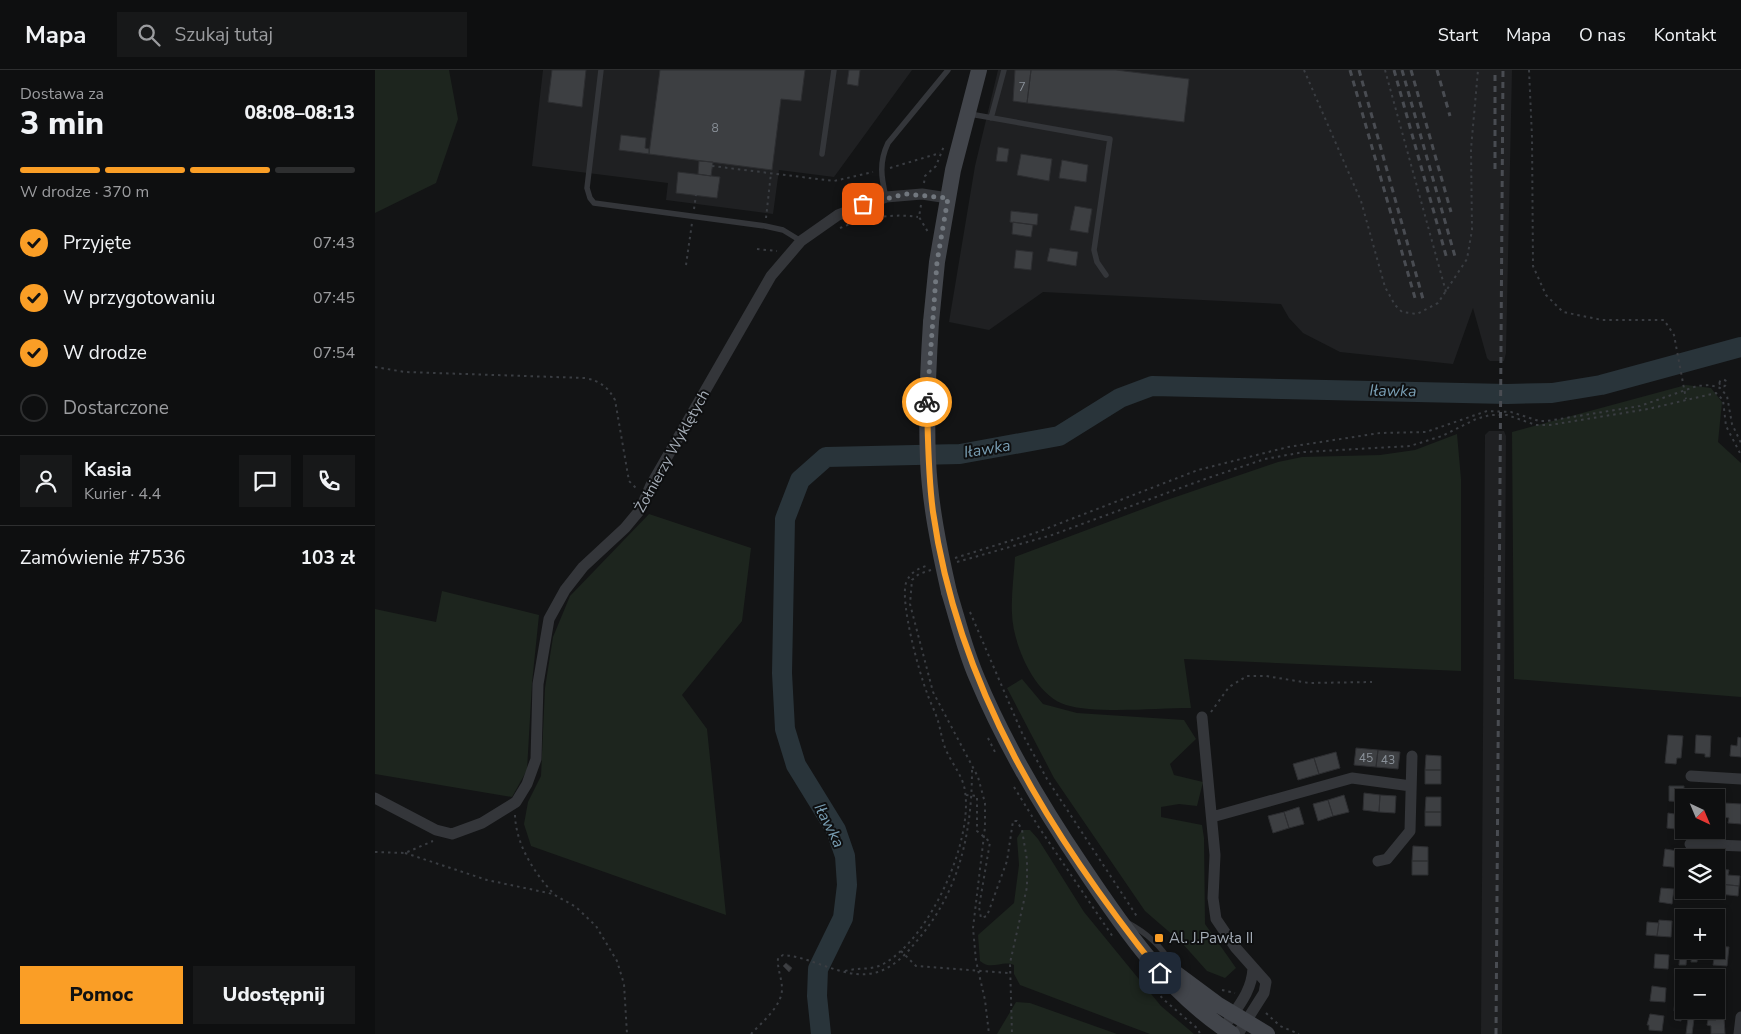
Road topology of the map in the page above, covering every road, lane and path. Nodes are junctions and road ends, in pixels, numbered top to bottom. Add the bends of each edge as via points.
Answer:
1 (601, 70) edge
2 (834, 70) edge
3 (948, 70) edge
4 (979, 70) edge
5 (1005, 70) edge
6 (1304, 70) edge
7 (1385, 70) edge
8 (1479, 70) edge
9 (1529, 70) edge
10 (968, 113) junction
11 (991, 118) junction
12 (941, 153) dead end
13 (822, 154) dead end
14 (712, 166) dead end
15 (881, 171) junction
16 (771, 173) junction
17 (696, 195) dead end
18 (886, 197) junction
19 (948, 198) junction
20 (693, 216) junction
21 (919, 217) dead end
22 (765, 226) junction
23 (838, 229) dead end
24 (801, 240) junction
25 (757, 249) dead end
26 (787, 256) junction
27 (686, 266) dead end
28 (1106, 275) dead end
29 (1445, 292) junction
30 (375, 367) edge
31 (1684, 390) junction
32 (1686, 399) junction
33 (1741, 444) edge
34 (1741, 455) edge
35 (647, 495) junction
36 (953, 558) dead end
37 (935, 563) dead end
38 (953, 563) dead end
39 (936, 568) dead end
40 (968, 606) dead end
41 (1372, 682) dead end
42 (1202, 717) dead end
43 (1203, 733) junction
44 (1411, 756) dead end
45 (972, 767) junction
46 (1691, 776) dead end
47 (1741, 779) edge
48 (1411, 786) junction
49 (966, 795) junction
50 (972, 795) junction
51 (375, 798) edge
52 (516, 802) junction
53 (1212, 817) junction
54 (452, 834) junction
55 (984, 835) junction
56 (1690, 844) dead end
57 (1741, 846) edge
58 (375, 852) edge
59 (405, 853) junction
60 (1378, 861) dead end
61 (553, 894) junction
62 (1115, 916) junction
63 (1143, 923) dead end
64 (1140, 947) junction
65 (900, 951) junction
66 (905, 955) junction
67 (845, 970) junction
68 (978, 970) junction
69 (1009, 973) junction
70 (1179, 976) junction
71 (1220, 989) dead end
72 (1238, 994) dead end
73 (1261, 1008) dead end
74 (1741, 1017) edge
75 (1239, 1024) edge
76 (1224, 1032) edge
77 (627, 1034) edge
78 (751, 1034) edge
79 (989, 1034) edge
80 (1012, 1034) edge
81 (1267, 1034) edge
82 (1299, 1034) edge
83 (1739, 1034) edge

1 - 20 lane via 587,188 590,198 599,205
2 - 13 lane
3 - 15 lane via 889,143 882,157
4 - 10 main road
5 - 11 lane
6 - 29 path via 1350,171 1385,288 1395,305 1402,312 1417,314 1438,303
7 - 29 path
8 - 29 path via 1471,149 1471,230 1467,259
9 - 31 path via 1533,136 1533,266 1546,295 1563,312 1602,320 1664,320 1673,335
10 - 11 lane
10 - 19 main road
11 - 28 lane via 1109,139 1094,250
12 - 15 path
14 - 16 path
15 - 16 path via 834,181
15 - 18 lane
16 - 22 path
17 - 20 path
18 - 19 street, Żołnierzy Wyklętych via 923,194
18 - 24 street, Żołnierzy Wyklętych via 838,215
19 - 62 main road, bridge via 937,262 927,397 933,511 949,592 976,677 1015,758 1061,836
20 - 22 lane
20 - 27 path
21 - 23 path via 873,218
22 - 24 lane via 783,230
24 - 26 street, Żołnierzy Wyklętych
25 - 26 path via 781,252
26 - 35 street, Żołnierzy Wyklętych via 758,298
30 - 35 path via 405,372 597,380 609,388 615,400 629,481
31 - 32 path
31 - 33 path via 1704,384 1721,387 1727,396 1732,424
31 - 36 path via 1640,406 1565,418 1539,421 1511,412 1487,411 1426,432 1380,432 1288,447 1198,470 1035,533
32 - 34 path via 1711,392 1720,395 1729,432
32 - 38 path via 1648,409 1543,426 1507,415 1490,415 1410,446 1304,452 1274,457 1052,535
35 - 52 street, Żołnierzy Wyklętych via 625,528 583,567 549,619 538,684 536,759
37 - 49 path via 921,567 909,576 905,606 926,692
39 - 45 path via 922,572 912,580 910,604 933,692
40 - 63 path via 1022,733 1133,913
41 - 43 path via 1309,683 1247,676 1229,687 1213,707
42 - 43 street
43 - 53 street
44 - 48 street
45 - 50 path
45 - 55 path via 982,786
46 - 47 street
48 - 53 street via 1353,778
48 - 60 street via 1410,831 1387,859
49 - 50 path
49 - 65 path via 963,830 948,880 922,926
50 - 55 path via 978,798 977,831
50 - 66 path via 967,841 956,877 930,925
51 - 54 street via 436,830
52 - 54 street, Żołnierzy Wyklętych via 481,823
52 - 61 path via 515,822 526,856
53 - 75 street via 1216,919 1235,947 1263,976 1266,988
54 - 59 path
55 - 68 path via 973,928
55 - 69 path via 990,842 978,912 983,919 987,916 1007,861 1013,821 1017,821 1022,830 1027,887
56 - 57 street
58 - 59 path
59 - 61 path via 480,878
61 - 77 path via 586,915 610,947 624,984
62 - 64 main road
62 - 70 lane via 1145,933 1167,956
64 - 70 main road
64 - 76 main road via 1171,986
65 - 66 path
65 - 67 path via 876,967
66 - 67 path via 878,972 856,975
66 - 68 path via 916,966
67 - 78 path via 783,955 778,958 780,998
68 - 69 path
68 - 79 path
69 - 80 path
70 - 75 main road
71 - 72 path
73 - 82 path via 1281,1026
74 - 83 street
75 - 76 street
75 - 81 main road

